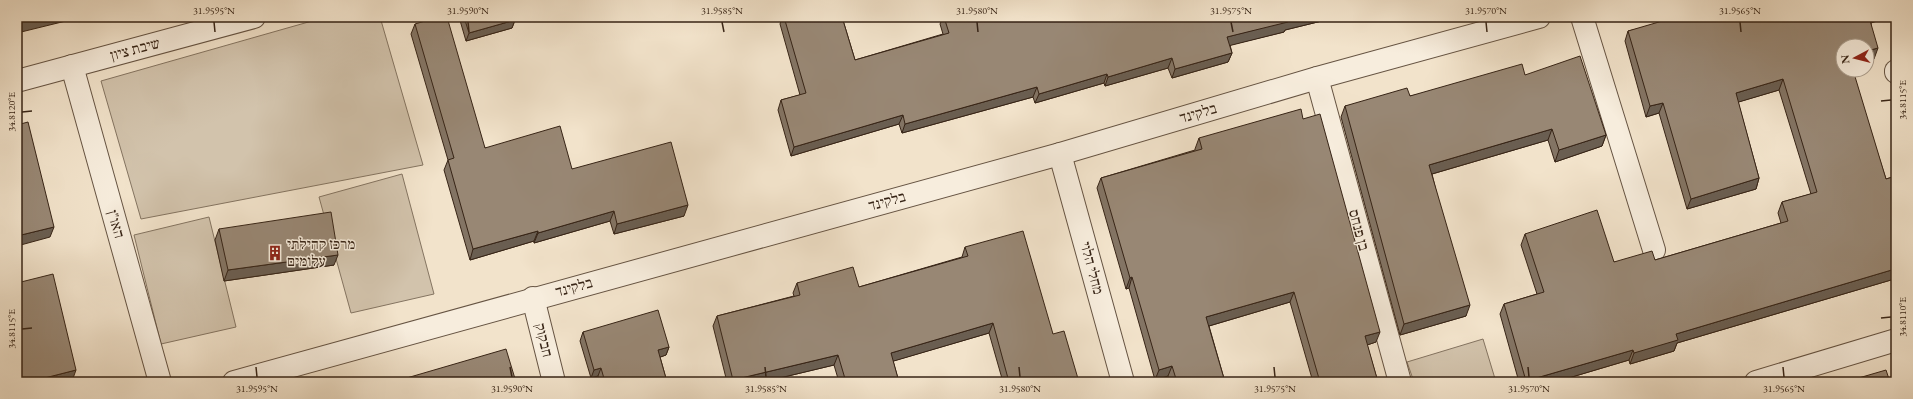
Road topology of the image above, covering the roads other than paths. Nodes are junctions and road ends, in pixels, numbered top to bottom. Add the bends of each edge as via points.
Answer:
1 (254, 17) edge
2 (1539, 17) edge
3 (1582, 17) edge
4 (72, 66) junction
5 (1317, 78) junction
6 (17, 81) edge
7 (1060, 154) junction
8 (1654, 250) dead end
9 (534, 298) junction
10 (1896, 340) edge
11 (242, 381) edge
12 (160, 382) edge
13 (554, 382) edge
14 (1123, 382) edge
15 (1400, 382) edge
16 (1756, 382) edge

1 - 4 street, שיבת ציון
2 - 5 street, בלקינד
3 - 8 street
4 - 6 street, שיבת ציון
4 - 12 street, האו"ן
5 - 7 street, בלקינד
5 - 15 street, בן פנחס
7 - 9 street, בלקינד
7 - 14 street, מחלי הלוי
9 - 11 street, בלקינד
9 - 13 street, חבקוק
10 - 16 street

